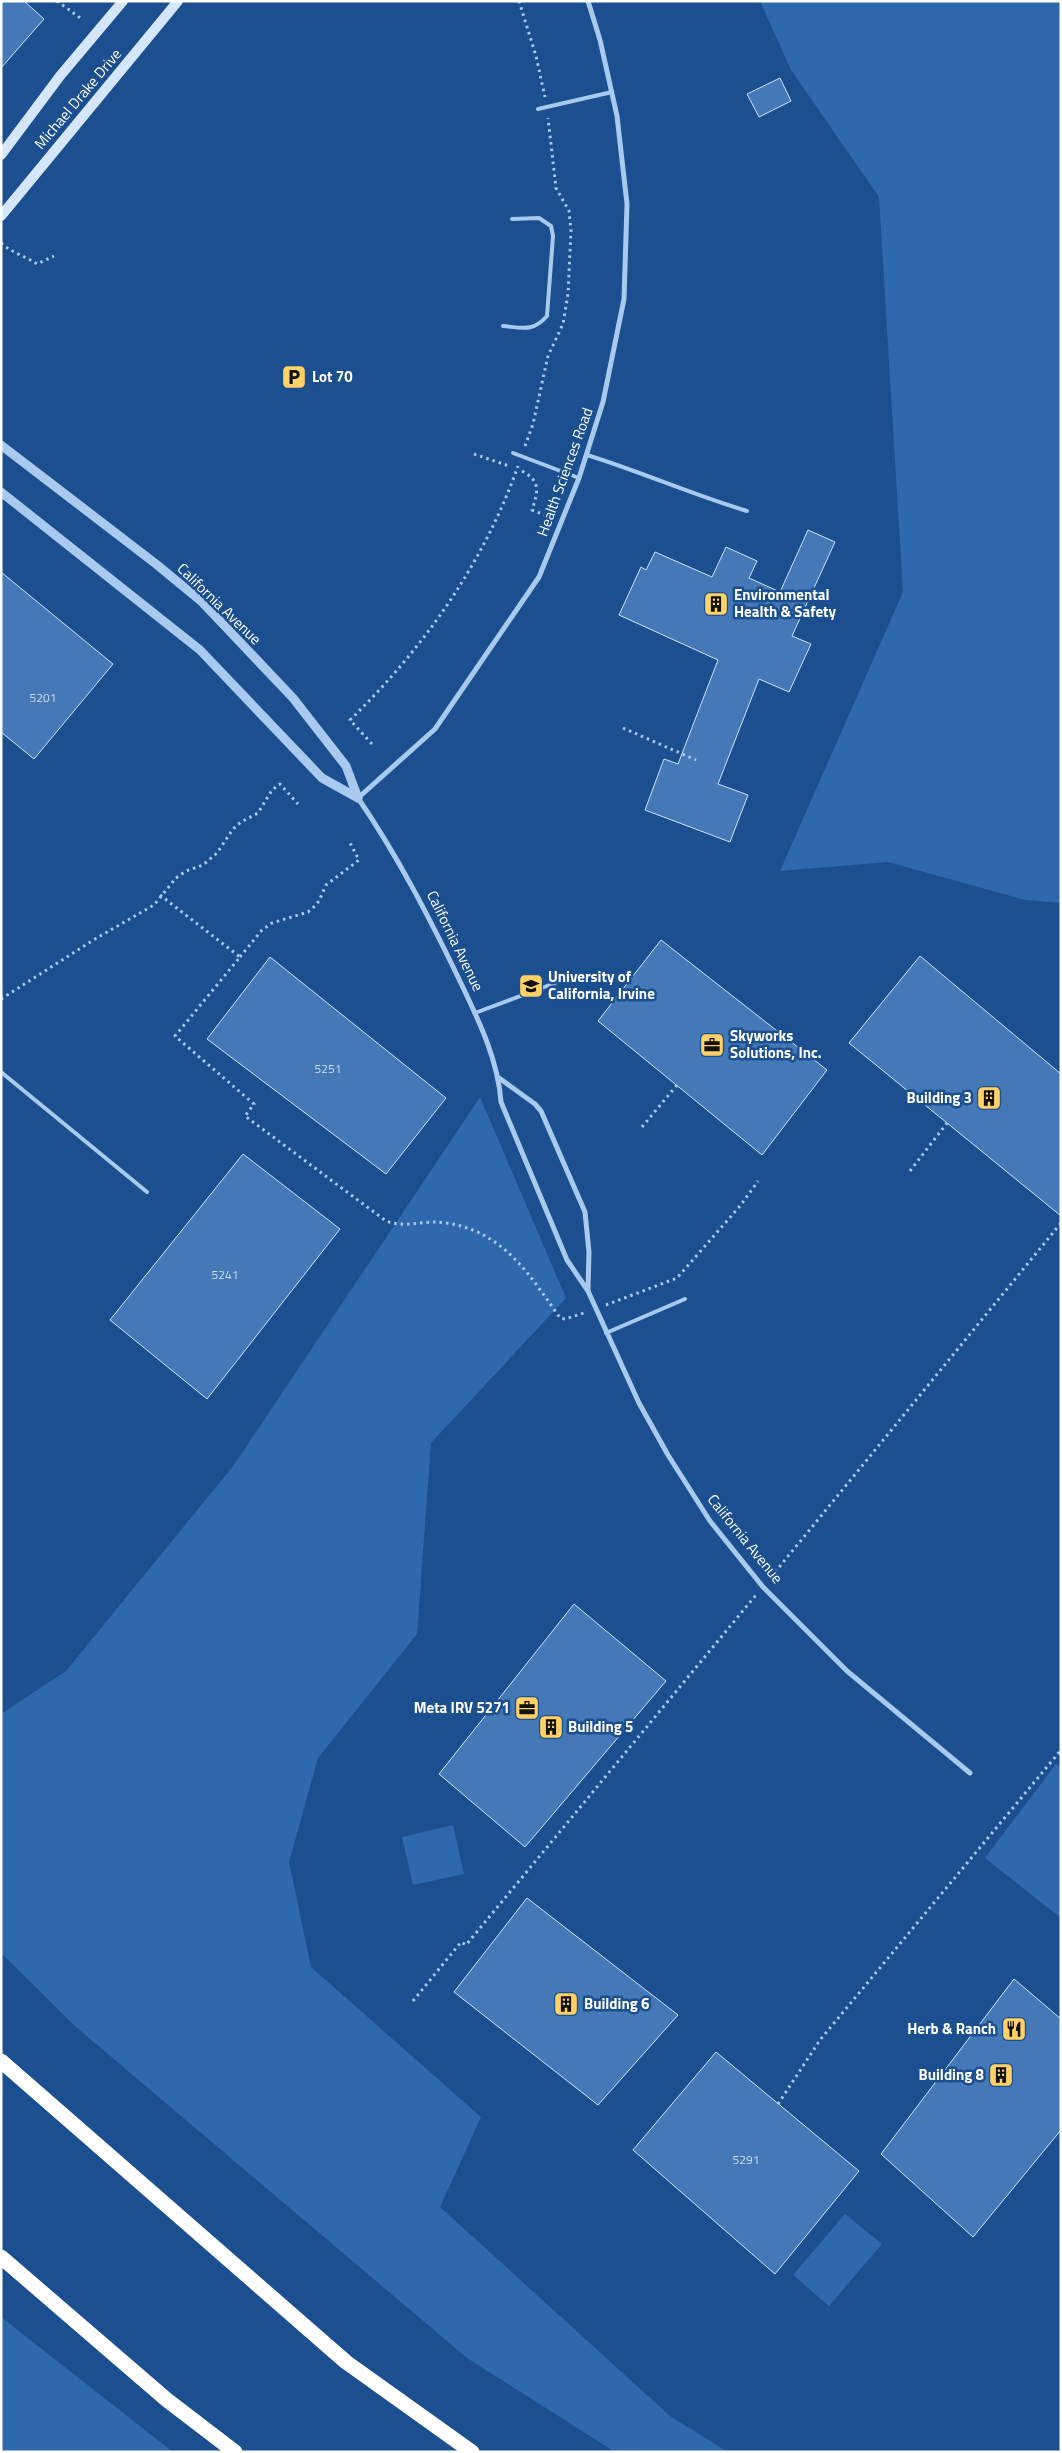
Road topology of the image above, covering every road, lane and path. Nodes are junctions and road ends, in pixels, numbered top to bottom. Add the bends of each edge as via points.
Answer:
1 (56, 1) edge
2 (123, 1) edge
3 (178, 1) edge
4 (519, 1) edge
5 (588, 1) edge
6 (83, 20) dead end
7 (612, 92) junction
8 (547, 107) junction
9 (538, 109) dead end
10 (1, 155) edge
11 (1, 216) edge
12 (512, 219) dead end
13 (1, 243) edge
14 (54, 256) dead end
15 (503, 326) dead end
16 (1, 445) edge
17 (513, 453) dead end
18 (474, 454) dead end
19 (588, 455) junction
20 (521, 456) junction
21 (517, 469) junction
22 (579, 478) junction
23 (1, 492) edge
24 (747, 511) dead end
25 (561, 522) junction
26 (623, 728) dead end
27 (372, 744) dead end
28 (696, 760) dead end
29 (358, 798) junction
30 (298, 804) dead end
31 (349, 841) dead end
32 (160, 895) junction
33 (240, 957) junction
34 (555, 983) dead end
35 (1, 999) edge
36 (475, 1013) junction
37 (1, 1072) edge
38 (499, 1078) junction
39 (677, 1085) dead end
40 (948, 1123) dead end
41 (642, 1127) dead end
42 (910, 1171) dead end
43 (758, 1181) dead end
44 (148, 1192) dead end
45 (1061, 1222) edge
46 (588, 1291) junction
47 (685, 1299) dead end
48 (597, 1309) junction
49 (606, 1333) junction
50 (763, 1587) junction
51 (1061, 1750) edge
52 (970, 1773) dead end
53 (413, 2002) dead end
54 (1, 2060) edge
55 (778, 2104) dead end
56 (1, 2257) edge
57 (235, 2452) edge
58 (472, 2452) edge

1 - 6 path
2 - 10 main road, Michael Drake Drive via 60,76
3 - 11 main road, Michael Drake Drive
4 - 8 path
5 - 7 street, Health Sciences Road
7 - 8 lane
7 - 19 street, Health Sciences Road via 624,159 627,204 624,299 604,402
8 - 9 lane
8 - 20 path via 556,188 569,211 568,294 563,324 548,356 533,424
12 - 15 lane via 539,218 551,226 547,316 538,326
13 - 14 path via 12,253 37,264
16 - 29 street, California Avenue via 200,601 293,698 346,766
17 - 20 lane
18 - 21 path
19 - 22 street, Health Sciences Road
19 - 24 lane
20 - 21 path
20 - 22 lane
21 - 25 path via 534,478 537,486 532,510
21 - 27 path via 478,554 445,610 403,666 350,720
22 - 25 street, Health Sciences Road
23 - 29 street, California Avenue via 200,650 322,778
25 - 29 street, Health Sciences Road via 539,577 436,729
26 - 28 path
29 - 36 street, California Avenue via 426,910
30 - 32 path via 280,784 272,790 258,813 233,829 217,853 176,878
31 - 33 path via 359,860 326,885 319,902 308,912 272,923
32 - 33 path
32 - 35 path via 154,905 95,938
33 - 48 path via 175,1036 254,1104 246,1116 386,1221 398,1226 446,1223 467,1229 501,1246 530,1274 560,1318
34 - 36 lane
36 - 38 street, California Avenue
37 - 44 lane
38 - 46 street, California Avenue via 501,1102 567,1260
38 - 46 street, California Avenue via 541,1111 585,1212
39 - 41 path
40 - 42 path
43 - 48 path via 677,1278
45 - 50 path
46 - 48 street, California Avenue
47 - 49 lane
48 - 49 street, California Avenue
49 - 50 street, California Avenue via 638,1402 668,1455 710,1521
50 - 52 street, California Avenue via 847,1671
50 - 53 path via 466,1945 461,1942
51 - 55 path via 820,2040
54 - 58 highway via 346,2362
56 - 57 highway via 168,2400

